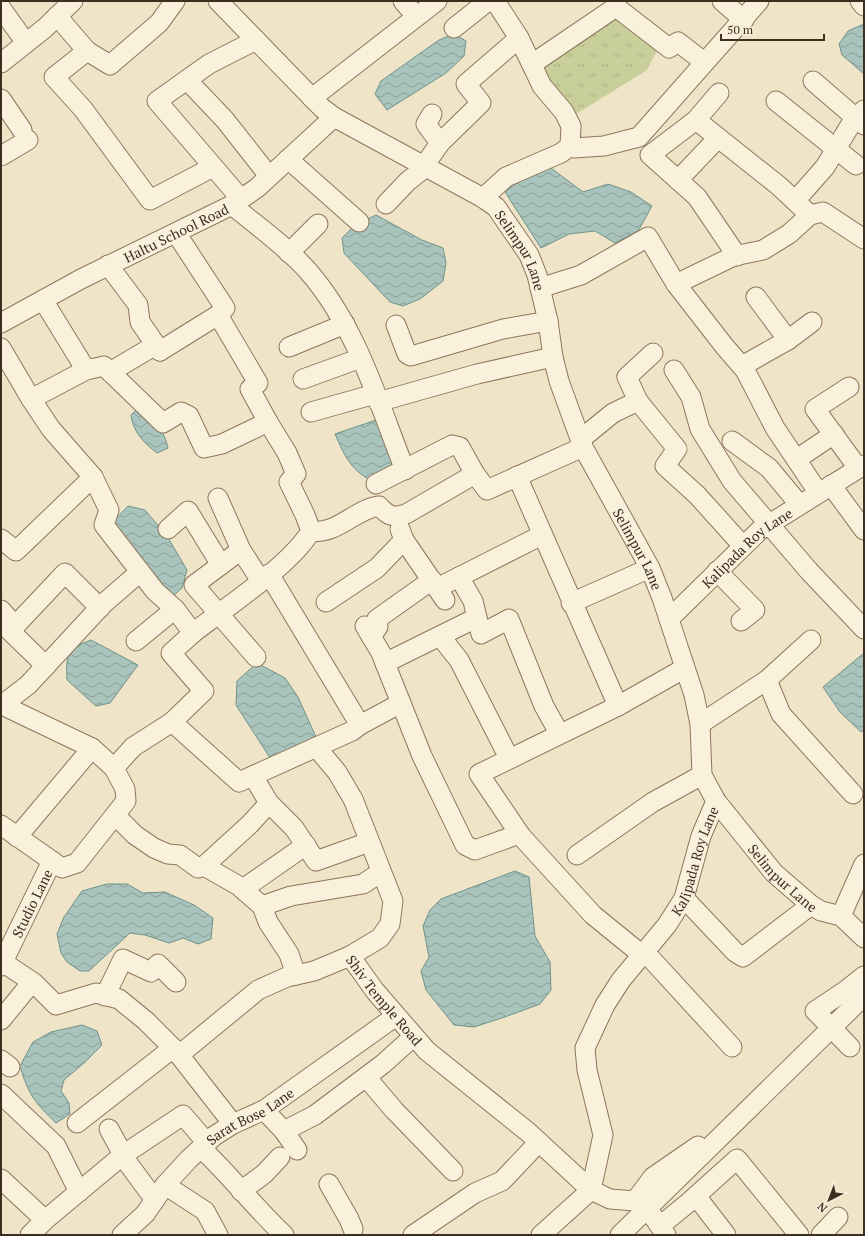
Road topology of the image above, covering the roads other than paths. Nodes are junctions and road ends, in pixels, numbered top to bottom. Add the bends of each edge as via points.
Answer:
1 (73, 1) edge
2 (175, 1) edge
3 (218, 1) edge
4 (403, 1) edge
5 (437, 1) edge
6 (488, 1) edge
7 (495, 1) edge
8 (722, 1) edge
9 (759, 1) edge
10 (860, 1) edge
11 (864, 6) edge
12 (1, 8) edge
13 (57, 16) junction
14 (416, 16) junction
15 (744, 20) junction
16 (454, 28) dead end
17 (518, 38) junction
18 (256, 40) junction
19 (26, 43) junction
20 (87, 51) junction
21 (704, 62) junction
22 (1, 63) edge
23 (532, 64) junction
24 (188, 81) junction
25 (813, 81) dead end
26 (719, 93) dead end
27 (312, 98) junction
28 (1, 99) edge
29 (776, 101) dead end
30 (432, 114) dead end
31 (334, 116) junction
32 (861, 118) edge
33 (696, 120) junction
34 (718, 138) junction
35 (440, 143) junction
36 (570, 146) junction
37 (836, 149) junction
38 (1, 156) edge
39 (288, 160) junction
40 (856, 165) dead end
41 (425, 166) junction
42 (213, 167) junction
43 (269, 176) junction
44 (678, 180) junction
45 (483, 198) junction
46 (237, 202) junction
47 (795, 202) junction
48 (386, 204) dead end
49 (810, 215) junction
50 (359, 222) dead end
51 (318, 224) dead end
52 (176, 233) junction
53 (864, 239) edge
54 (289, 253) junction
55 (737, 256) junction
56 (108, 266) junction
57 (676, 284) junction
58 (540, 288) junction
59 (756, 297) dead end
60 (44, 300) junction
61 (218, 315) junction
62 (548, 321) junction
63 (812, 322) dead end
64 (1, 323) edge
65 (345, 324) junction
66 (396, 325) dead end
67 (788, 340) junction
68 (289, 347) dead end
69 (1, 348) edge
70 (160, 351) junction
71 (653, 353) dead end
72 (552, 357) junction
73 (361, 358) junction
74 (742, 366) junction
75 (86, 370) junction
76 (674, 370) dead end
77 (110, 372) junction
78 (303, 380) dead end
79 (849, 387) dead end
80 (376, 398) junction
81 (31, 399) junction
82 (638, 401) junction
83 (311, 412) dead end
84 (268, 422) junction
85 (834, 434) junction
86 (732, 441) dead end
87 (582, 443) junction
88 (797, 459) junction
89 (861, 467) edge
90 (405, 470) junction
91 (475, 474) junction
92 (516, 476) junction
93 (92, 477) junction
94 (376, 484) dead end
95 (825, 488) junction
96 (218, 498) dead end
97 (799, 504) junction
98 (394, 517) junction
99 (769, 524) junction
100 (168, 529) dead end
101 (864, 530) edge
102 (311, 531) junction
103 (542, 535) junction
104 (1, 539) edge
105 (404, 540) junction
106 (743, 546) junction
107 (241, 550) junction
108 (221, 565) junction
109 (650, 568) junction
110 (717, 570) junction
111 (140, 572) junction
112 (265, 577) junction
113 (459, 577) junction
114 (438, 589) junction
115 (326, 602) dead end
116 (571, 603) junction
117 (100, 608) junction
118 (175, 608) junction
119 (1, 610) edge
120 (218, 614) junction
121 (476, 618) junction
122 (669, 619) junction
123 (740, 621) dead end
124 (15, 626) junction
125 (864, 629) edge
126 (193, 633) junction
127 (440, 636) junction
128 (811, 640) dead end
129 (136, 641) dead end
130 (256, 657) dead end
131 (386, 663) junction
132 (46, 666) junction
133 (685, 668) junction
134 (767, 680) junction
135 (401, 703) junction
136 (1, 706) edge
137 (618, 706) junction
138 (172, 722) junction
139 (700, 724) junction
140 (360, 725) junction
141 (559, 733) junction
142 (316, 747) junction
143 (92, 748) junction
144 (509, 758) junction
145 (114, 768) junction
146 (702, 775) junction
147 (253, 776) junction
148 (853, 794) dead end
149 (716, 801) junction
150 (269, 803) junction
151 (116, 816) junction
152 (1, 825) edge
153 (519, 834) junction
154 (17, 837) junction
155 (369, 842) junction
156 (306, 845) junction
157 (577, 855) dead end
158 (52, 861) junction
159 (864, 864) edge
160 (204, 866) junction
161 (381, 872) junction
162 (243, 889) junction
163 (684, 898) junction
164 (811, 905) junction
165 (262, 906) junction
166 (841, 916) junction
167 (864, 938) edge
168 (642, 952) junction
169 (4, 956) edge
170 (350, 956) junction
171 (296, 975) junction
172 (864, 976) edge
173 (32, 982) junction
174 (176, 982) dead end
175 (105, 996) junction
176 (864, 996) edge
177 (396, 1016) junction
178 (1, 1020) edge
179 (414, 1036) junction
180 (850, 1046) dead end
181 (732, 1047) dead end
182 (176, 1052) junction
183 (366, 1077) junction
184 (1, 1094) edge
185 (750, 1108) dead end
186 (264, 1110) junction
187 (77, 1123) dead end
188 (233, 1124) junction
189 (109, 1129) dead end
190 (284, 1131) junction
191 (539, 1142) junction
192 (204, 1146) junction
193 (123, 1155) junction
194 (453, 1171) dead end
195 (1, 1179) edge
196 (329, 1184) dead end
197 (591, 1190) junction
198 (241, 1191) junction
199 (79, 1192) junction
200 (160, 1193) junction
201 (696, 1196) junction
202 (636, 1201) junction
203 (838, 1218) dead end
204 (45, 1220) junction
205 (659, 1225) edge
206 (352, 1229) edge
207 (132, 1232) edge
208 (274, 1232) edge
209 (30, 1235) edge
210 (218, 1235) edge
211 (413, 1235) edge
212 (541, 1235) edge
213 (620, 1235) edge
214 (625, 1235) edge
215 (726, 1235) edge
216 (799, 1235) edge
217 (820, 1235) edge

1 - 13 street
2 - 20 street via 159,23 110,65
3 - 18 street, Selimpur Lane
4 - 14 street
5 - 14 street
6 - 16 street
7 - 17 street
8 - 15 street
9 - 15 street
10 - 11 street
12 - 19 street
13 - 19 street
13 - 20 street
14 - 27 street
15 - 21 street
17 - 23 street
17 - 35 street via 466,84 481,103
18 - 24 street via 209,64
18 - 27 street, Selimpur Lane
19 - 22 street
20 - 42 street via 54,77 82,109 150,200
21 - 23 street via 678,42 669,48 616,7
21 - 36 street via 639,137 604,146
23 - 36 street via 542,86 564,112 571,126
24 - 42 street via 157,101
24 - 43 street via 225,120
25 - 32 street
26 - 33 street
27 - 31 street, Selimpur Lane
28 - 38 street via 25,135
29 - 37 street
30 - 35 street via 426,124
31 - 39 street, Haltu School Road
31 - 41 street, Selimpur Lane
32 - 37 street
33 - 34 street
33 - 44 street via 650,155
34 - 44 street
34 - 47 street via 779,186
35 - 41 street
36 - 45 street via 561,153 506,177
37 - 40 street
37 - 47 street via 825,167
39 - 43 street, Haltu School Road
39 - 50 street
41 - 45 street, Selimpur Lane
41 - 48 street
42 - 46 street
43 - 46 street, Haltu School Road
44 - 55 street via 697,197
45 - 58 street, Selimpur Lane via 496,207 529,255
46 - 52 street, Haltu School Road
46 - 54 street
47 - 49 street
49 - 53 street via 823,212
49 - 55 street via 789,234 763,250
51 - 54 street
52 - 56 street, Haltu School Road
52 - 61 street via 225,308
54 - 65 street via 307,270
55 - 57 street
56 - 60 street, Haltu School Road
56 - 70 street via 138,305 140,322
57 - 58 street via 648,237 581,275
57 - 74 street
58 - 62 street, Selimpur Lane
59 - 67 street
60 - 64 street, Haltu School Road
60 - 75 street
61 - 70 street
61 - 84 street via 258,383 250,389
62 - 66 street via 503,330 411,356 407,354
62 - 72 street, Selimpur Lane
63 - 67 street
65 - 68 street
65 - 73 street
67 - 74 street
69 - 81 street
70 - 77 street via 154,346
71 - 82 street via 627,377
72 - 80 street
72 - 87 street, Selimpur Lane
73 - 78 street
73 - 80 street
74 - 88 street via 775,428
75 - 77 street via 104,366
75 - 81 street
76 - 99 street via 691,397 700,429 732,481
77 - 84 street via 163,423 181,412 189,416 204,448 222,444
79 - 85 street via 815,409
80 - 83 street
80 - 90 street
81 - 93 street via 51,429
82 - 87 street via 613,413
82 - 106 street via 677,449 665,466 697,495
84 - 102 street via 287,453 296,474 289,482
85 - 88 street
85 - 89 street
86 - 97 street via 769,468
87 - 92 street
87 - 109 street, Selimpur Lane
88 - 95 street
89 - 95 street, Kalipada Roy Lane
90 - 91 street via 454,445 460,447
90 - 94 street
91 - 92 street via 487,490
91 - 98 street via 406,514
92 - 103 street
93 - 104 street via 16,552
93 - 111 street via 109,510 104,525
95 - 97 street, Kalipada Roy Lane
95 - 101 street
96 - 107 street
97 - 99 street, Kalipada Roy Lane
98 - 102 street via 379,506 371,507 321,533
98 - 105 street
99 - 106 street, Kalipada Roy Lane
99 - 125 street
100 - 108 street via 188,511
102 - 112 street via 304,543
103 - 113 street
103 - 116 street
105 - 114 street
105 - 115 street via 377,568
106 - 110 street, Kalipada Roy Lane
107 - 108 street
107 - 112 street
108 - 120 street via 194,585
109 - 116 street
109 - 122 street, Selimpur Lane
110 - 122 street, Kalipada Roy Lane
110 - 123 street via 755,610
111 - 117 street
111 - 118 street via 155,591
112 - 120 street
112 - 140 street
113 - 114 street
113 - 121 street via 472,601
114 - 131 street via 378,619 378,628 368,631
116 - 137 street
117 - 124 street via 65,573
117 - 132 street
118 - 126 street
118 - 129 street
119 - 124 street
120 - 126 street
120 - 130 street
121 - 127 street
121 - 141 street via 481,634 508,619 544,706
122 - 133 street, Kalipada Roy Lane
124 - 132 street via 10,631
126 - 138 street via 171,653 204,690
127 - 131 street
127 - 144 street via 459,660
128 - 134 street
131 - 135 street
132 - 136 street via 28,685
133 - 137 street
133 - 139 street, Kalipada Roy Lane
134 - 139 street
134 - 148 street via 781,714
135 - 140 street
135 - 153 street via 422,756 465,845 476,850
136 - 143 street
137 - 141 street
138 - 145 street via 133,747
138 - 147 street via 239,782
139 - 146 street, Kalipada Roy Lane
140 - 142 street
141 - 144 street
142 - 147 street
142 - 155 street, Shiv Temple Road via 337,772 353,799
143 - 145 street
143 - 154 street
144 - 153 street via 479,774
145 - 151 street via 125,789 126,801
146 - 149 street, Kalipada Roy Lane
146 - 157 street via 653,802
147 - 150 street
149 - 163 street, Kalipada Roy Lane via 701,836
149 - 164 street, Selimpur Lane via 774,873
150 - 156 street via 294,828
150 - 160 street
151 - 158 street via 77,863 62,868
151 - 160 street via 135,835 154,848 168,854 180,855 198,868
152 - 154 street
153 - 168 street via 593,915
154 - 158 street
155 - 156 street via 316,861
155 - 161 street, Shiv Temple Road
156 - 162 street
158 - 169 street, Studio Lane
159 - 166 street
160 - 162 street
161 - 165 street via 362,884 291,896
161 - 170 street, Shiv Temple Road via 393,901 390,924 380,938
162 - 165 street
163 - 164 street via 738,955 743,957
163 - 168 street, Kalipada Roy Lane via 667,925
164 - 166 street, Selimpur Lane via 821,911
165 - 171 street via 268,922 289,954
166 - 167 street, Selimpur Lane
168 - 181 street
168 - 197 street, Kalipada Roy Lane via 626,971 605,1005 585,1048 587,1070 603,1135
169 - 173 street
170 - 171 street
170 - 177 street, Shiv Temple Road
171 - 182 street via 258,990
172 - 180 street via 815,1011
173 - 175 street via 56,1005 96,993
173 - 178 street
174 - 175 street via 158,964 151,972 123,959
175 - 182 street via 119,999 146,1021
176 - 213 street
177 - 179 street, Shiv Temple Road
177 - 186 street, Sarat Bose Lane
179 - 183 street
179 - 191 street, Shiv Temple Road via 427,1051
182 - 187 street
182 - 188 street
183 - 190 street via 315,1115
183 - 194 street
184 - 199 street via 56,1146
185 - 202 street via 661,1170
186 - 188 street, Sarat Bose Lane
186 - 190 street
188 - 192 street, Sarat Bose Lane
189 - 193 street
190 - 198 street via 288,1154
191 - 197 street, Shiv Temple Road
191 - 211 street via 502,1181 475,1193
192 - 193 street via 183,1115
192 - 198 street
192 - 200 street, Sarat Bose Lane
193 - 199 street
193 - 200 street
195 - 204 street
196 - 206 street
197 - 202 street, Shiv Temple Road via 610,1199
197 - 212 street
198 - 208 street
199 - 204 street
200 - 207 street, Sarat Bose Lane
200 - 210 street via 205,1211
201 - 205 street
201 - 215 street
201 - 216 street via 737,1159
202 - 205 street
203 - 217 street
204 - 209 street
205 - 214 street

